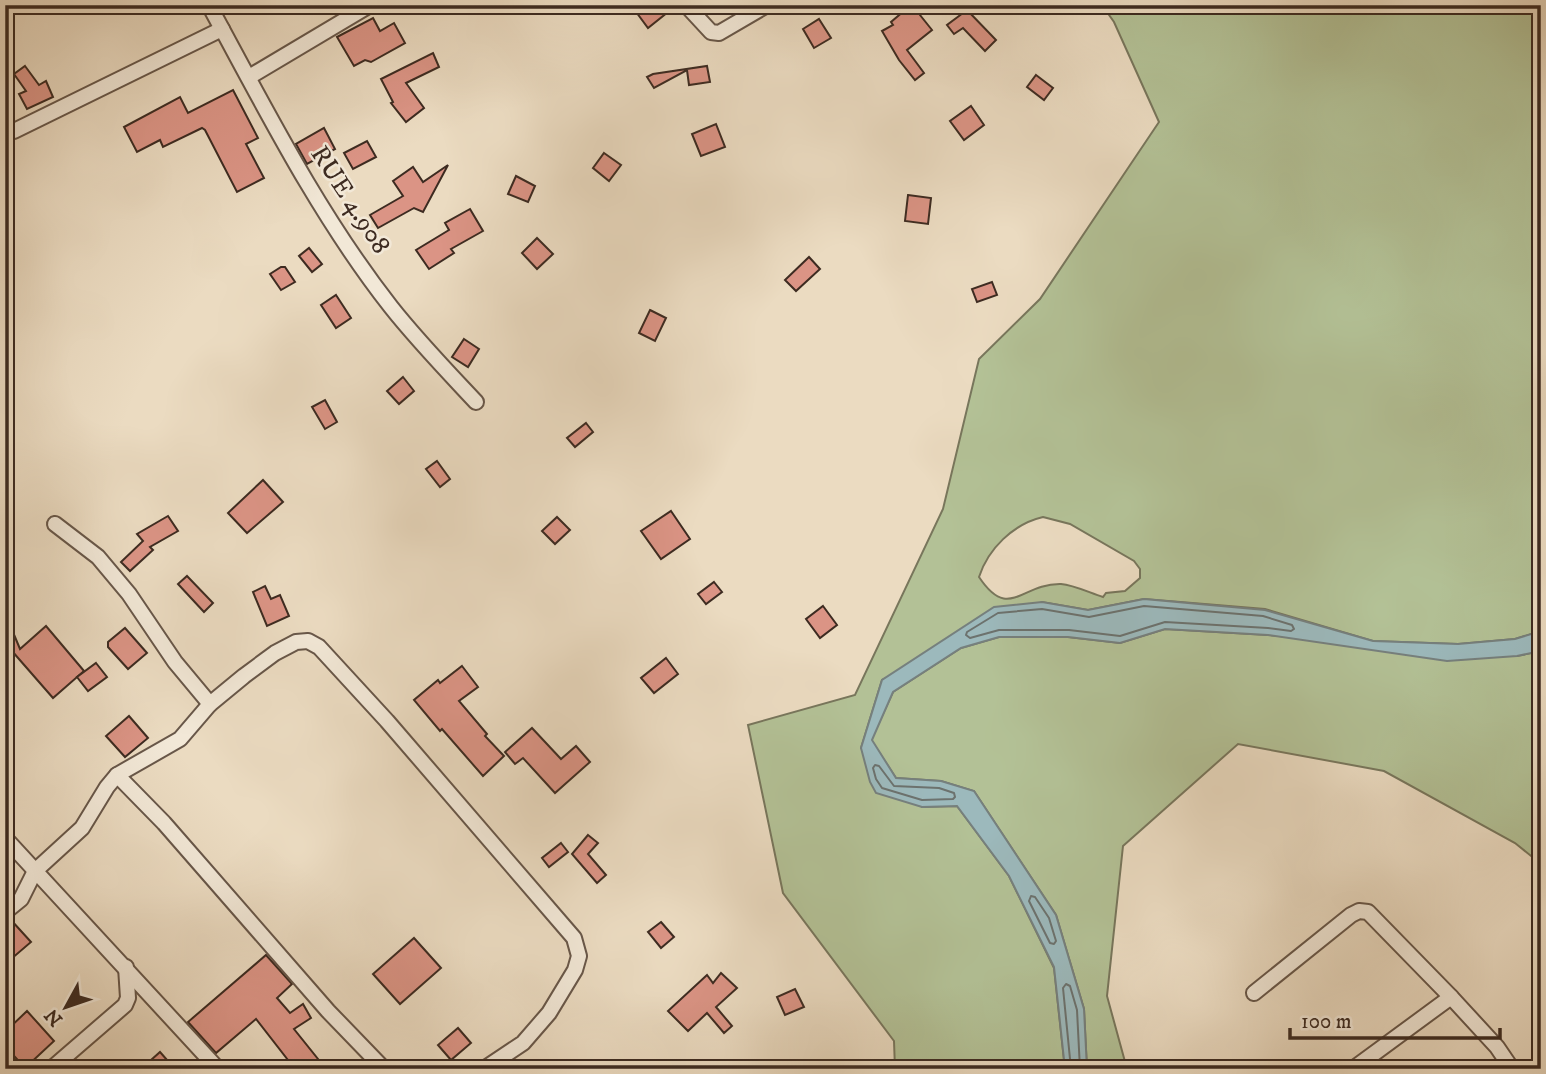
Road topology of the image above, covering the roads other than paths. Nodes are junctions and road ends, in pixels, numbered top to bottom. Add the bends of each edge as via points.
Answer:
1 (209, 5) edge
2 (370, 5) edge
3 (686, 5) edge
4 (767, 5) edge
5 (222, 29) junction
6 (249, 77) junction
7 (14, 131) dead end
8 (476, 402) dead end
9 (55, 524) dead end
10 (210, 704) junction
11 (117, 775) junction
12 (5, 838) edge
13 (35, 871) junction
14 (5, 912) edge
15 (127, 967) junction
16 (1254, 993) dead end
17 (1451, 997) junction
18 (51, 1069) edge
19 (218, 1069) edge
20 (384, 1069) edge
21 (484, 1069) edge
22 (1353, 1069) edge
23 (1512, 1069) edge

1 - 5 street, RUE 4.908
2 - 6 street
3 - 4 street via 711,32 719,33
5 - 6 street, RUE 4.908
5 - 7 street
6 - 8 street, RUE 4.908 via 339,233 390,306
9 - 10 street via 98,557
10 - 11 street via 180,739
10 - 21 street via 296,642 308,641 318,647 574,938 579,956 575,970 549,1013 523,1043
11 - 13 street via 82,828
11 - 20 street
12 - 13 street
13 - 14 street via 21,899
13 - 15 street
15 - 18 street via 125,1005
15 - 19 street
16 - 17 street via 1359,911 1375,918
17 - 22 street
17 - 23 street

